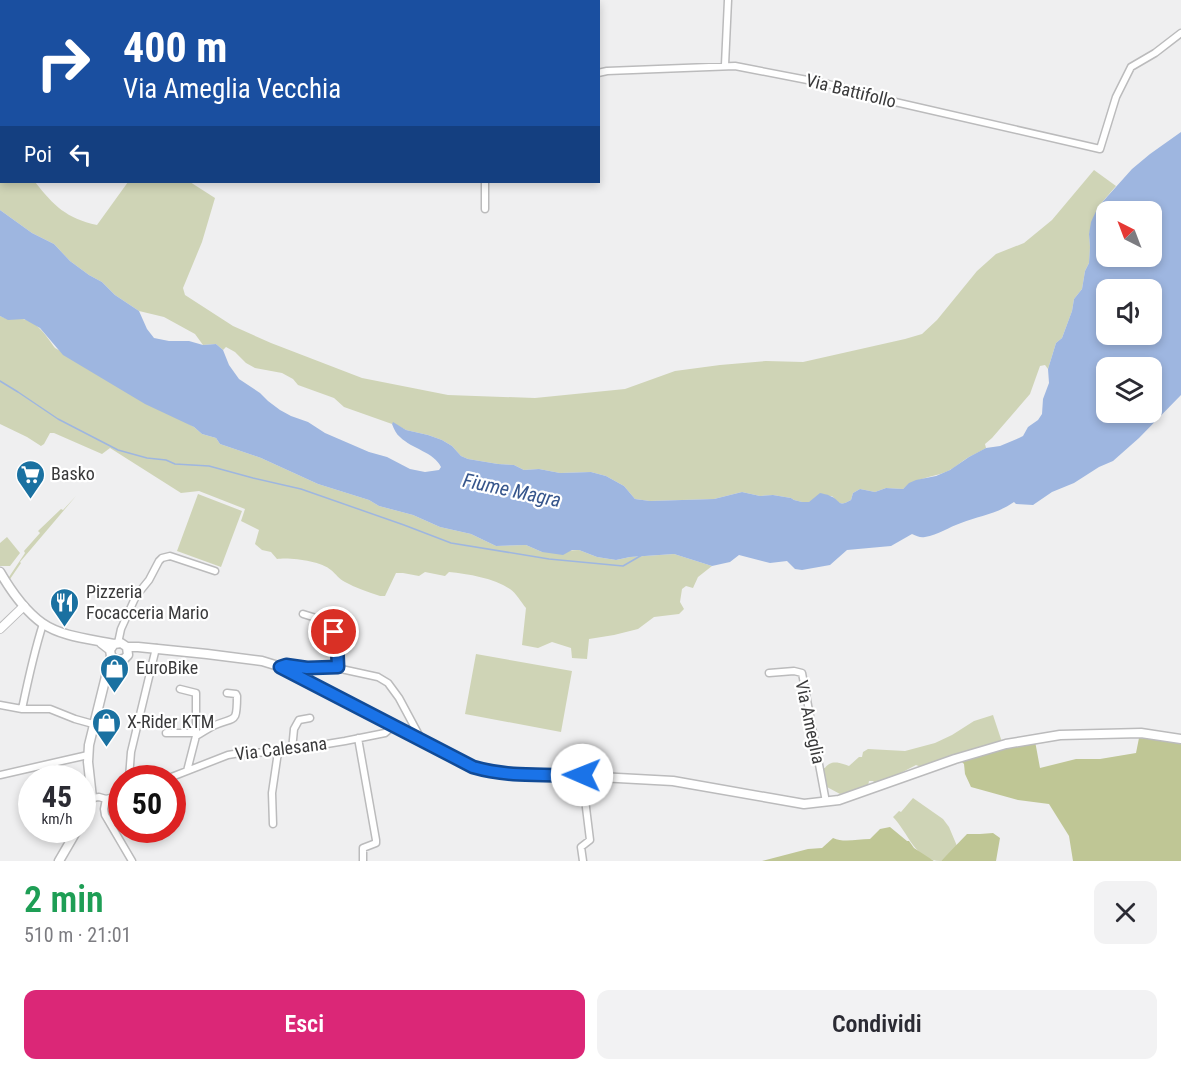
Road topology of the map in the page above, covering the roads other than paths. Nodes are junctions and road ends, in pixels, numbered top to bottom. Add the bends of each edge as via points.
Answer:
1 (728, 0) edge
2 (1181, 33) edge
3 (725, 65) junction
4 (600, 73) edge
5 (485, 183) edge
6 (484, 209) dead end
7 (216, 571) dead end
8 (0, 572) edge
9 (24, 606) junction
10 (303, 614) dead end
11 (43, 624) junction
12 (0, 629) edge
13 (156, 648) junction
14 (118, 651) junction
15 (280, 667) junction
16 (338, 667) junction
17 (770, 673) dead end
18 (180, 689) dead end
19 (227, 693) dead end
20 (0, 705) edge
21 (22, 709) junction
22 (310, 718) dead end
23 (93, 724) junction
24 (393, 726) junction
25 (166, 733) dead end
26 (196, 734) junction
27 (358, 738) junction
28 (1181, 739) edge
29 (422, 740) junction
30 (292, 750) junction
31 (279, 752) junction
32 (88, 755) junction
33 (89, 765) edge
34 (130, 765) edge
35 (187, 771) joint
36 (0, 775) edge
37 (582, 775) junction
38 (96, 797) edge
39 (106, 799) joint
40 (826, 802) junction
41 (273, 824) dead end
42 (69, 843) edge
43 (59, 861) edge
44 (132, 861) edge
45 (363, 861) edge
46 (583, 861) edge

1 - 3 street
2 - 3 street, Via Battifollo via 1131,67 1116,97 1100,148 828,84
3 - 4 street, Via Battifollo
5 - 6 street
7 - 14 street via 170,556 162,558 136,596 121,630
8 - 9 main road
9 - 11 main road
9 - 12 street
10 - 16 street via 330,617 337,623 334,632
11 - 14 main road
11 - 21 street
13 - 14 main road
13 - 15 main road via 262,661
13 - 34 street
14 - 23 main road via 107,673
15 - 16 street
15 - 24 main road
16 - 29 street via 388,683
17 - 40 street, Via Ameglia via 802,673
18 - 26 street via 196,693
19 - 26 street via 237,696 234,718
20 - 21 street
21 - 23 street via 50,709
22 - 30 street via 299,720
23 - 32 main road
24 - 27 street, Via Calesana via 385,733
24 - 29 main road
25 - 26 street
26 - 35 street
27 - 30 street, Via Calesana
27 - 45 street via 376,840 363,848
28 - 40 main road via 1141,733 1070,734 1006,744
29 - 37 main road via 488,771
30 - 31 street, Via Calesana
31 - 35 street, Via Calesana via 228,755
31 - 41 street via 272,794
32 - 33 main road
32 - 36 street
37 - 40 main road via 673,781 804,804
37 - 46 street via 590,840 581,847
38 - 39 street
39 - 44 street via 105,815
42 - 43 main road

